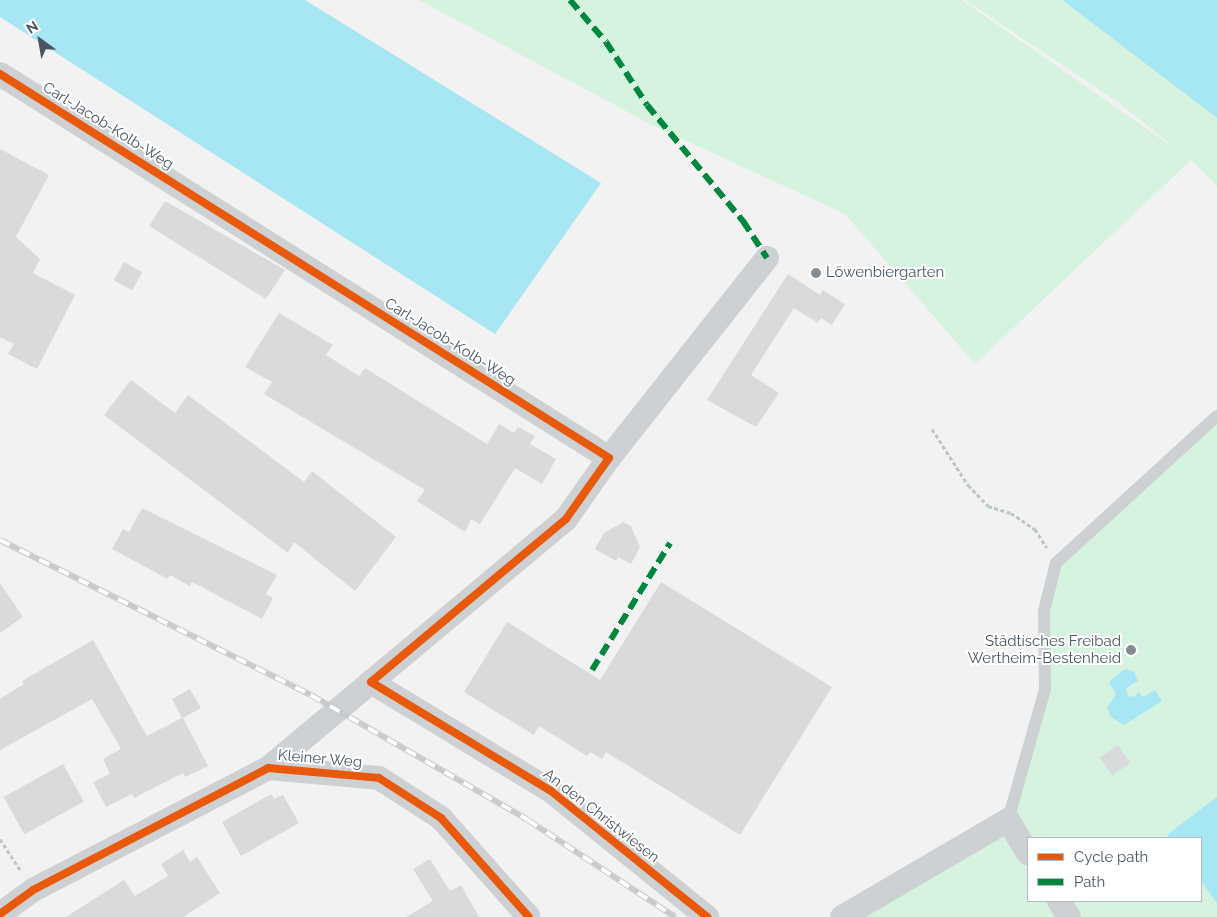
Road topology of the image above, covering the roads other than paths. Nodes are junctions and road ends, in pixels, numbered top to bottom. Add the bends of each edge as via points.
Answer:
1 (0, 74) edge
2 (767, 258) dead end
3 (1217, 416) edge
4 (609, 458) junction
5 (371, 682) junction
6 (268, 768) junction
7 (1008, 820) junction
8 (1027, 850) edge
9 (1060, 902) edge
10 (0, 914) edge
11 (529, 917) edge
12 (707, 917) edge
13 (842, 917) edge
14 (1069, 917) edge

1 - 4 street, Carl-Jacob-Kolb-Weg
2 - 4 street
3 - 7 lane via 1056,563 1044,611 1046,688
4 - 5 street via 566,519
5 - 6 street
5 - 12 street, An den Christwiesen via 551,791
6 - 10 street, Kleiner Weg via 32,890
6 - 11 street, Kleiner Weg via 379,778 441,818
7 - 8 street
7 - 13 street
9 - 14 street

